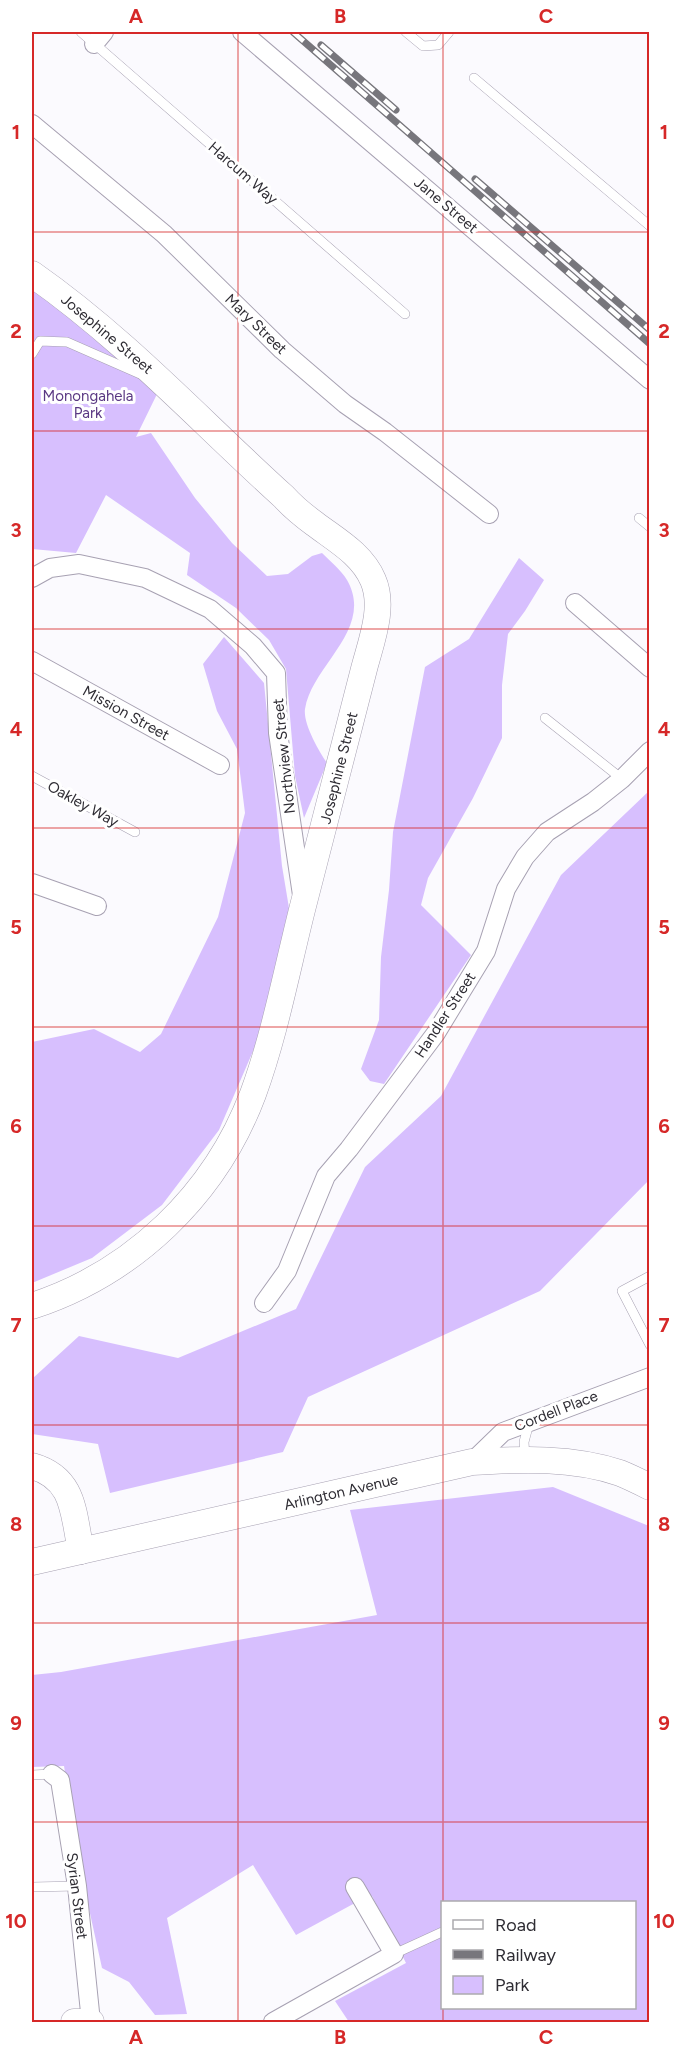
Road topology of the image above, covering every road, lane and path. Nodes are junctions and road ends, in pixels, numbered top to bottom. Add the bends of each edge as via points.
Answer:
1 (242, 32) edge
2 (406, 32) edge
3 (449, 32) edge
4 (93, 36) edge
5 (474, 78) dead end
6 (32, 124) edge
7 (650, 226) edge
8 (32, 274) edge
9 (405, 314) dead end
10 (32, 354) edge
11 (142, 375) dead end
12 (650, 380) edge
13 (489, 514) dead end
14 (639, 518) dead end
15 (650, 527) edge
16 (32, 578) edge
17 (575, 603) dead end
18 (32, 661) edge
19 (650, 668) edge
20 (545, 718) dead end
21 (650, 751) edge
22 (220, 765) dead end
23 (32, 776) edge
24 (622, 779) junction
25 (135, 832) dead end
26 (32, 883) edge
27 (303, 905) junction
28 (97, 906) dead end
29 (650, 1276) edge
30 (264, 1303) dead end
31 (32, 1306) edge
32 (650, 1345) edge
33 (650, 1377) edge
34 (530, 1421) junction
35 (525, 1459) junction
36 (472, 1462) junction
37 (36, 1469) edge
38 (650, 1487) edge
39 (81, 1551) junction
40 (32, 1562) edge
41 (52, 1774) joint
42 (32, 1775) edge
43 (77, 1886) junction
44 (32, 1887) edge
45 (355, 1887) dead end
46 (441, 1932) edge
47 (394, 1954) junction
48 (74, 2022) edge
49 (91, 2022) edge
50 (273, 2022) edge

1 - 12 street, Jane Street
2 - 3 lane via 423,46 438,45
4 - 9 lane, Harcum Way
5 - 7 lane
6 - 13 street, Mary Street via 164,234 282,350 345,404
8 - 27 street, Josephine Street via 82,310 168,386 284,498 354,554 372,578 378,595 375,621
10 - 11 lane via 40,341 67,342
14 - 15 lane
16 - 27 street, Northview Street via 50,568 79,564 145,578 210,609 254,646 276,673 278,733
17 - 19 street
18 - 22 street, Mission Street
20 - 24 lane
21 - 24 street, Handler Street
23 - 25 lane, Oakley Way
24 - 30 street, Handler Street via 547,832 525,857 506,889 486,951 436,1033 326,1176 287,1270
26 - 28 street
27 - 31 street, Josephine Street via 261,1071 234,1137 211,1174 179,1214 131,1256 85,1284
29 - 32 lane via 622,1291
33 - 34 street, Cordell Place
34 - 35 lane via 524,1442
34 - 36 street, Cordell Place via 503,1432
35 - 36 street, Arlington Avenue
35 - 38 street, Arlington Avenue via 619,1473
36 - 39 street, Arlington Avenue
37 - 39 street via 56,1476 64,1486
39 - 40 street, Arlington Avenue
41 - 42 lane
41 - 43 street, Syrian Street via 60,1780
43 - 44 lane
43 - 49 street, Syrian Street
45 - 47 street
46 - 47 lane
47 - 50 street
48 - 49 street

